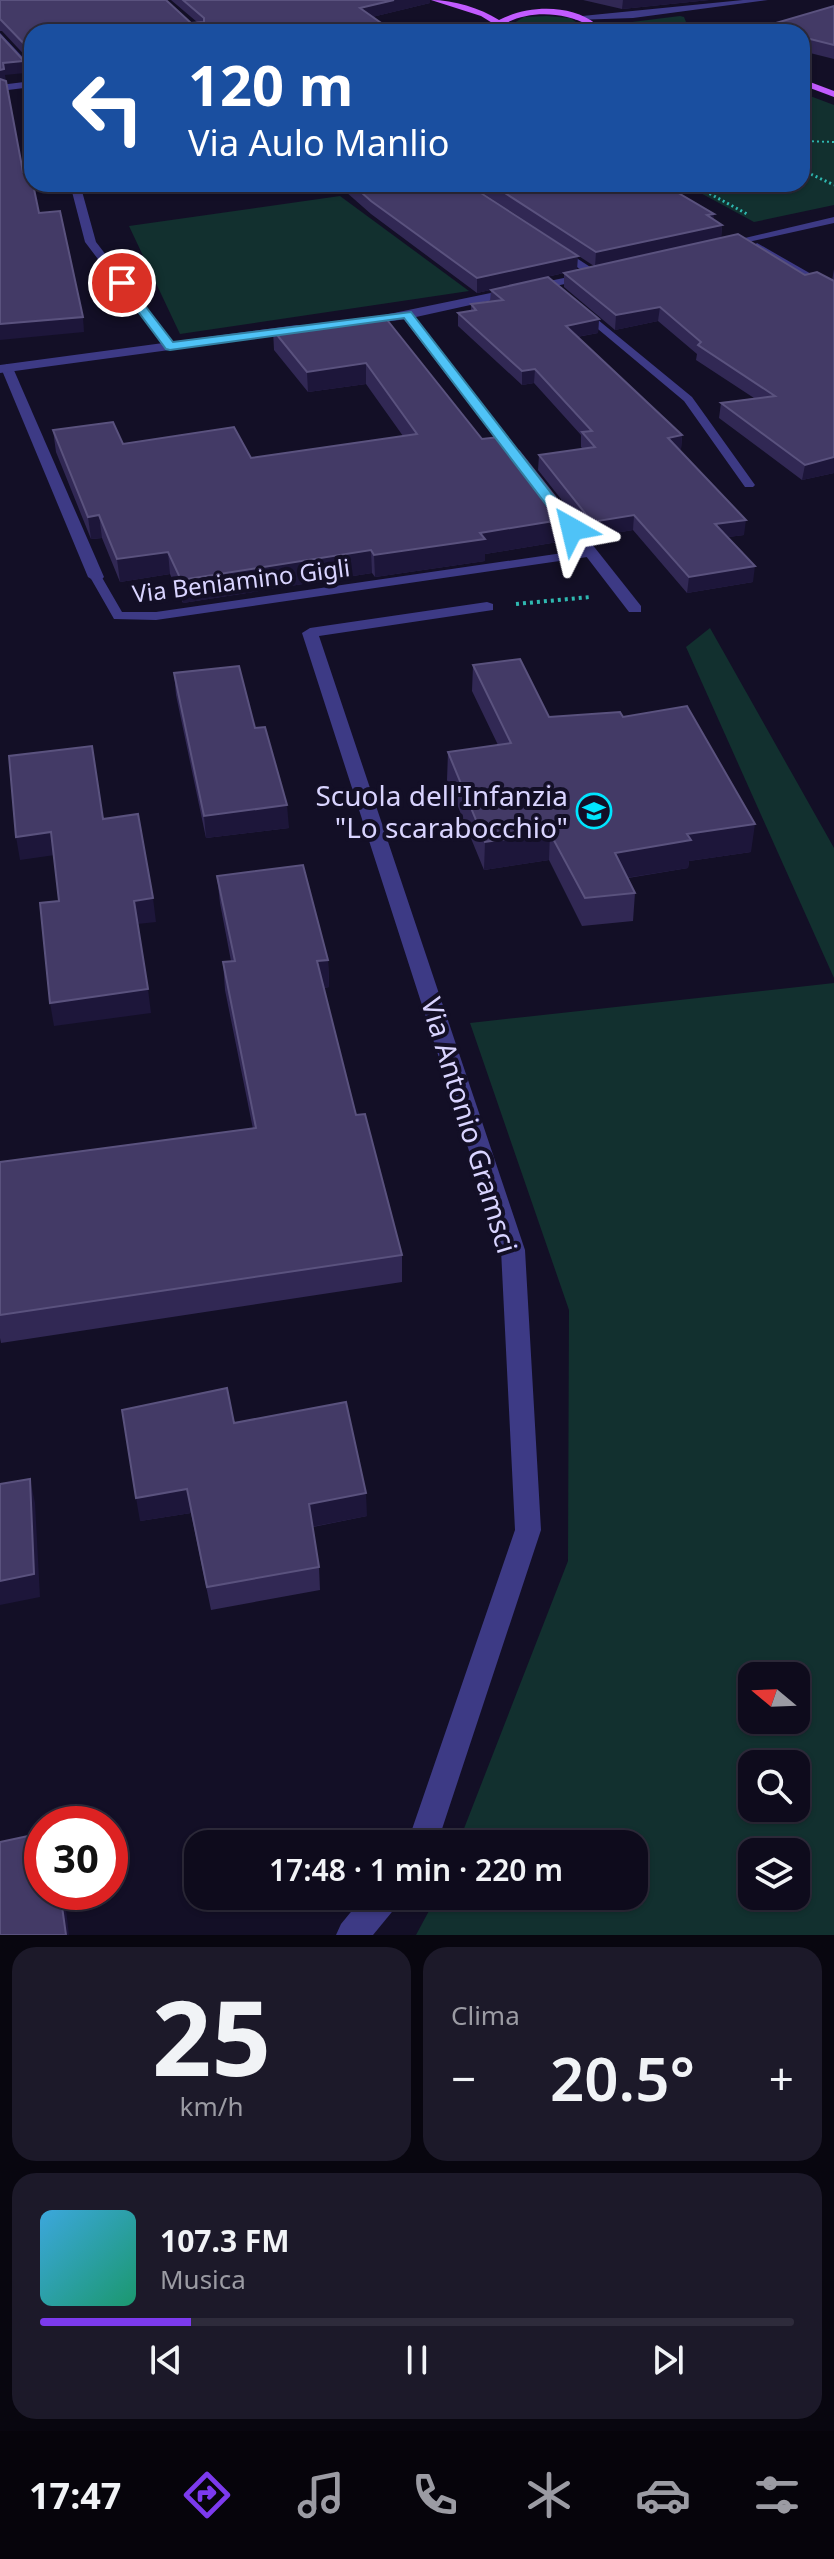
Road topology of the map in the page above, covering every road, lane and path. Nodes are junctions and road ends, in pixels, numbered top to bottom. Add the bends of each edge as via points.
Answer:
1 (435, 0) edge
2 (465, 0) edge
3 (764, 0) edge
4 (493, 6) dead end
5 (506, 9) dead end
6 (533, 13) junction
7 (633, 15) junction
8 (576, 17) junction
9 (496, 24) edge
10 (503, 24) edge
11 (586, 24) edge
12 (608, 24) edge
13 (0, 36) edge
14 (24, 64) edge
15 (24, 85) edge
16 (810, 85) edge
17 (0, 88) edge
18 (834, 94) edge
19 (810, 141) edge
20 (834, 142) edge
21 (810, 174) edge
22 (834, 185) edge
23 (77, 192) edge
24 (707, 192) edge
25 (754, 217) dead end
26 (834, 220) edge
27 (745, 239) junction
28 (545, 242) edge
29 (715, 246) edge
30 (610, 271) edge
31 (595, 274) junction
32 (550, 284) junction
33 (834, 291) edge
34 (562, 294) edge
35 (573, 303) edge
36 (407, 315) junction
37 (344, 323) edge
38 (312, 327) edge
39 (170, 346) junction
40 (4, 368) edge
41 (749, 485) dead end
42 (590, 553) junction
43 (96, 577) joint
44 (623, 594) junction
45 (487, 607) joint
46 (635, 609) dead end
47 (427, 1830) edge
48 (373, 1910) edge
49 (352, 1935) edge

1 - 9 main road via 484,14
2 - 4 main road
3 - 7 street
5 - 6 main road
6 - 8 main road
6 - 10 main road via 510,17
7 - 8 street
7 - 12 street
8 - 11 main road
13 - 14 street
15 - 17 street
16 - 18 main road
19 - 20 path
21 - 22 path
23 - 39 street via 91,242
24 - 25 path
26 - 27 street
27 - 29 street
27 - 33 lane
28 - 31 street
30 - 31 street
31 - 32 street
32 - 34 lane
32 - 36 street
35 - 41 lane via 688,399
36 - 37 street
36 - 42 street
38 - 39 street
39 - 40 street
40 - 43 street, Via Beniamino Gigli
42 - 43 lane, Via Beniamino Gigli via 156,616 118,616
42 - 44 street
44 - 45 path
44 - 46 street
45 - 47 street, Via Antonio Gramsci via 310,633 513,1250 528,1530
48 - 49 street

